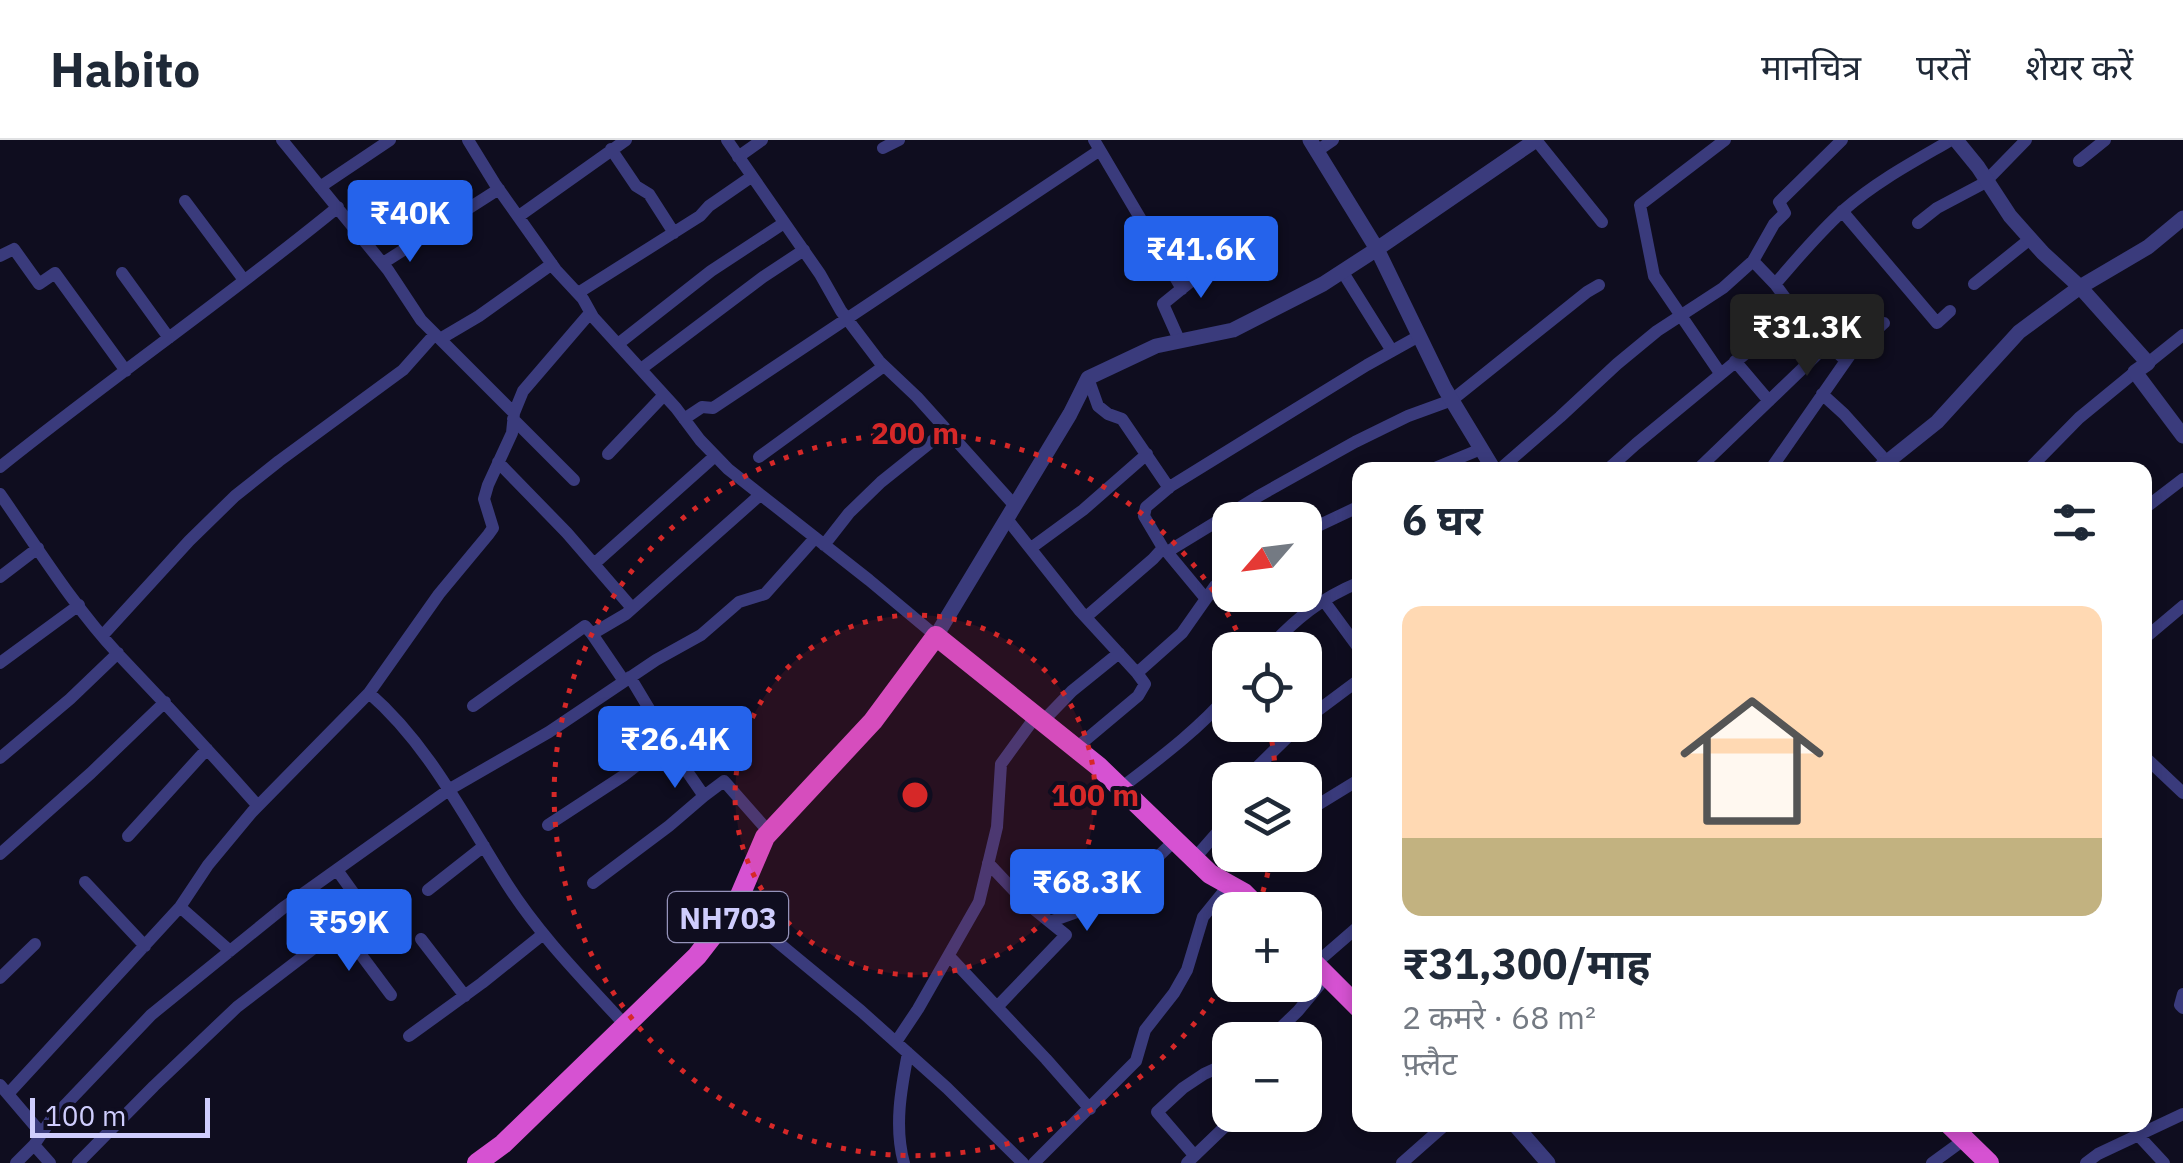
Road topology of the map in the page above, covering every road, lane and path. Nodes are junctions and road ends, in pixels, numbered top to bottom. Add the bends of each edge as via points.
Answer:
1 (282, 140) edge
2 (390, 140) edge
3 (468, 140) edge
4 (626, 140) edge
5 (727, 140) edge
6 (762, 140) edge
7 (899, 140) edge
8 (1333, 140) edge
9 (1536, 140) edge
10 (1725, 140) edge
11 (1842, 140) edge
12 (1954, 140) edge
13 (2026, 140) edge
14 (2104, 140) edge
15 (1097, 145) edge
16 (1313, 146) edge
17 (883, 148) dead end
18 (611, 150) junction
19 (738, 156) junction
20 (2079, 162) dead end
21 (751, 177) junction
22 (1987, 180) junction
23 (320, 187) junction
24 (499, 189) junction
25 (185, 201) dead end
26 (338, 207) junction
27 (1842, 212) junction
28 (519, 216) junction
29 (2183, 218) edge
30 (1602, 222) dead end
31 (784, 223) junction
32 (1918, 223) dead end
33 (674, 232) junction
34 (2030, 239) junction
35 (804, 250) junction
36 (1377, 250) junction
37 (0, 256) edge
38 (1218, 260) dead end
39 (1753, 261) junction
40 (382, 263) junction
41 (552, 264) junction
42 (1342, 271) junction
43 (122, 273) dead end
44 (244, 280) junction
45 (1775, 284) junction
46 (1974, 284) dead end
47 (1598, 285) dead end
48 (2080, 288) junction
49 (1182, 289) junction
50 (578, 294) junction
51 (1950, 311) dead end
52 (1796, 312) junction
53 (590, 313) junction
54 (1679, 316) junction
55 (847, 318) junction
56 (1884, 323) dead end
57 (1419, 336) junction
58 (2183, 336) edge
59 (438, 337) junction
60 (169, 338) junction
61 (1180, 342) junction
62 (1828, 343) junction
63 (618, 344) junction
64 (1392, 351) junction
65 (1735, 361) junction
66 (1846, 361) junction
67 (884, 366) junction
68 (2142, 367) junction
69 (642, 369) junction
70 (126, 371) junction
71 (1720, 373) junction
72 (1088, 378) junction
73 (1822, 394) junction
74 (664, 395) junction
75 (1452, 400) junction
76 (1769, 402) junction
77 (513, 416) junction
78 (684, 419) junction
79 (946, 430) junction
80 (2183, 436) edge
81 (1482, 449) junction
82 (608, 454) dead end
83 (1148, 454) junction
84 (716, 456) junction
85 (759, 457) dead end
86 (498, 462) junction
87 (1450, 462) edge
88 (1491, 462) edge
89 (1506, 462) edge
90 (1616, 462) edge
91 (1705, 462) edge
92 (1775, 462) edge
93 (1879, 462) edge
94 (1887, 462) edge
95 (2036, 462) edge
96 (0, 467) edge
97 (574, 480) dead end
98 (2183, 480) edge
99 (1168, 488) junction
100 (0, 494) edge
101 (760, 495) junction
102 (2152, 503) edge
103 (1352, 510) edge
104 (1011, 512) junction
105 (1322, 524) edge
106 (820, 542) junction
107 (38, 548) junction
108 (1031, 548) junction
109 (1165, 550) junction
110 (594, 564) junction
111 (0, 577) edge
112 (1352, 585) edge
113 (1212, 590) edge
114 (1206, 599) junction
115 (1324, 601) junction
116 (79, 605) junction
117 (2183, 606) edge
118 (632, 608) junction
119 (1086, 617) junction
120 (1282, 632) edge
121 (2152, 632) edge
122 (592, 634) junction
123 (103, 635) junction
124 (936, 636) junction
125 (1352, 639) edge
126 (118, 653) junction
127 (1118, 653) junction
128 (0, 664) edge
129 (1137, 673) junction
130 (627, 679) junction
131 (1352, 685) edge
132 (368, 693) junction
133 (165, 702) junction
134 (472, 706) dead end
135 (1322, 707) edge
136 (1212, 714) edge
137 (1040, 719) junction
138 (668, 741) junction
139 (1282, 742) edge
140 (1076, 748) junction
141 (208, 749) junction
142 (0, 758) edge
143 (1262, 762) edge
144 (2152, 763) edge
145 (1352, 785) edge
146 (450, 788) junction
147 (1121, 788) junction
148 (2183, 793) edge
149 (704, 796) junction
150 (1322, 802) edge
151 (258, 806) junction
152 (548, 825) dead end
153 (769, 832) junction
154 (128, 836) dead end
155 (1212, 838) edge
156 (1174, 840) junction
157 (484, 846) junction
158 (0, 854) edge
159 (1194, 858) junction
160 (988, 863) junction
161 (337, 870) junction
162 (85, 882) dead end
163 (593, 883) dead end
164 (1228, 885) junction
165 (428, 890) dead end
166 (1240, 892) edge
167 (180, 907) junction
168 (735, 907) junction
169 (1050, 922) junction
170 (341, 928) junction
171 (1352, 932) edge
172 (542, 934) junction
173 (421, 939) dead end
174 (34, 944) dead end
175 (144, 946) junction
176 (230, 951) junction
177 (949, 956) junction
178 (1322, 959) edge
179 (1322, 972) edge
180 (0, 978) edge
181 (2183, 994) edge
182 (391, 995) dead end
183 (465, 996) junction
184 (1301, 1002) edge
185 (1352, 1002) edge
186 (997, 1007) junction
187 (2183, 1008) edge
188 (1286, 1022) edge
189 (625, 1025) junction
190 (409, 1036) dead end
191 (896, 1042) junction
192 (908, 1053) junction
193 (1212, 1070) edge
194 (4, 1089) edge
195 (1090, 1109) junction
196 (2183, 1114) edge
197 (2152, 1128) edge
198 (1219, 1132) edge
199 (1436, 1132) edge
200 (1522, 1132) edge
201 (1958, 1132) edge
202 (2144, 1132) edge
203 (2138, 1135) junction
204 (37, 1139) junction
205 (1538, 1149) junction
206 (1191, 1159) edge
207 (16, 1163) edge
208 (50, 1163) edge
209 (78, 1163) edge
210 (477, 1163) edge
211 (904, 1163) edge
212 (1023, 1163) edge
213 (1034, 1163) edge
214 (1402, 1163) edge
215 (1528, 1163) edge
216 (1548, 1163) edge
217 (1932, 1163) edge
218 (1989, 1163) edge
219 (2086, 1163) edge
220 (2164, 1163) edge

1 - 23 street
2 - 23 street
3 - 24 street
4 - 18 street
5 - 19 street
6 - 19 street
7 - 17 street
8 - 16 street
9 - 30 street
9 - 36 street
10 - 54 street via 1640,204 1654,276
11 - 39 street via 1779,202 1786,214
12 - 22 street
12 - 27 street
13 - 22 street
14 - 20 street
15 - 49 street
15 - 55 street
16 - 36 street
18 - 28 street
18 - 33 street
19 - 21 street
21 - 31 street
21 - 33 street
22 - 32 street
22 - 34 street
23 - 26 street
24 - 28 street
24 - 40 street
25 - 44 street
26 - 40 street
26 - 44 street
27 - 45 street
27 - 51 street via 1937,323
28 - 41 street
29 - 48 street
31 - 35 street
31 - 63 street
33 - 50 street
34 - 46 street
34 - 48 street
35 - 55 street
35 - 69 street
36 - 42 street
36 - 57 street
37 - 70 street via 14,249 39,284 55,273
38 - 49 street
39 - 45 street
39 - 54 street
40 - 59 street
41 - 50 street
41 - 59 street
42 - 61 street via 1233,330
42 - 64 street
43 - 60 street
44 - 60 street
45 - 52 street
47 - 75 street
48 - 68 street
48 - 94 street via 2019,332 1938,422
49 - 61 street via 1164,304
50 - 53 street
52 - 62 street
52 - 65 street
53 - 63 street
53 - 77 street via 522,391
54 - 71 street
54 - 89 street
55 - 67 street
55 - 78 street via 713,408
56 - 66 street
57 - 64 street
57 - 75 street
58 - 68 street
59 - 77 street
59 - 123 street via 404,370 235,496
60 - 70 street
61 - 72 street via 1156,346
62 - 66 street
62 - 76 street
63 - 69 street
64 - 99 street
65 - 71 street
65 - 76 street
66 - 73 street
67 - 79 street
67 - 85 street
68 - 80 street
68 - 95 street
69 - 74 street
70 - 96 street
71 - 90 street
72 - 83 street via 1098,406 1122,419
72 - 104 street
73 - 92 street
73 - 93 street
74 - 78 street
74 - 82 street
75 - 81 street
75 - 109 street via 1355,442
76 - 91 street
77 - 86 street
77 - 97 street
78 - 84 street
79 - 104 street
79 - 106 street
81 - 87 street
81 - 88 street
83 - 99 street
83 - 108 street
84 - 101 street
84 - 110 street
86 - 110 street
86 - 132 street via 484,498 493,528
98 - 102 street
99 - 109 street via 1144,516
100 - 107 street
101 - 106 street
101 - 118 street
103 - 105 street
104 - 108 street
104 - 124 street
106 - 124 street
106 - 130 street via 765,594 738,602 701,635
107 - 111 street
107 - 116 street
108 - 119 street
109 - 114 street
109 - 119 street
110 - 118 street
112 - 115 street
113 - 114 street
114 - 129 street via 1182,633
115 - 120 street
115 - 125 street
116 - 123 street
116 - 128 street
117 - 121 street
118 - 122 street
119 - 127 street
122 - 130 street
122 - 134 street via 585,626
123 - 126 street
124 - 137 highway
124 - 153 highway, NH703 via 874,722
126 - 133 street
126 - 142 street
127 - 129 street
127 - 137 street
129 - 140 street via 1145,684 1138,696
130 - 138 street
130 - 146 street
131 - 135 street
132 - 146 street
132 - 151 street
133 - 141 street
133 - 158 street
136 - 147 street
137 - 140 highway
137 - 160 street via 1002,764
138 - 149 street
138 - 152 street
139 - 143 street
140 - 147 highway
141 - 151 street
141 - 154 street
144 - 148 street
145 - 150 street
146 - 157 street
146 - 161 street
147 - 156 highway
149 - 153 street via 724,781
149 - 163 street
151 - 167 street
153 - 168 highway, NH703
155 - 159 street
156 - 159 highway
156 - 169 street via 1126,886
157 - 165 street
157 - 172 street
159 - 164 highway
160 - 169 street
160 - 177 street via 979,902
161 - 170 street via 365,909
161 - 176 street
162 - 175 street
164 - 166 highway
164 - 195 street via 1203,918 1187,970 1146,1030 1136,1062
167 - 175 street
167 - 176 street
168 - 189 highway, NH703 via 697,956
168 - 191 street
169 - 186 street via 1066,935
170 - 182 street
170 - 209 street via 237,1007
171 - 178 street
172 - 183 street
172 - 189 street
173 - 183 street
174 - 180 street
175 - 194 street
176 - 204 street via 151,1015
177 - 186 street
177 - 191 street
179 - 185 highway
181 - 187 street
183 - 190 street
184 - 188 street
186 - 195 street
189 - 210 highway, NH703
191 - 192 street
192 - 211 street via 899,1111
192 - 212 street
193 - 206 street via 1157,1112
194 - 204 street
195 - 213 street
196 - 197 street
198 - 206 street
199 - 214 street
200 - 205 street
201 - 217 street
201 - 218 highway
202 - 203 street
203 - 219 street
203 - 220 street
204 - 207 street
204 - 208 street
205 - 215 street
205 - 216 street

